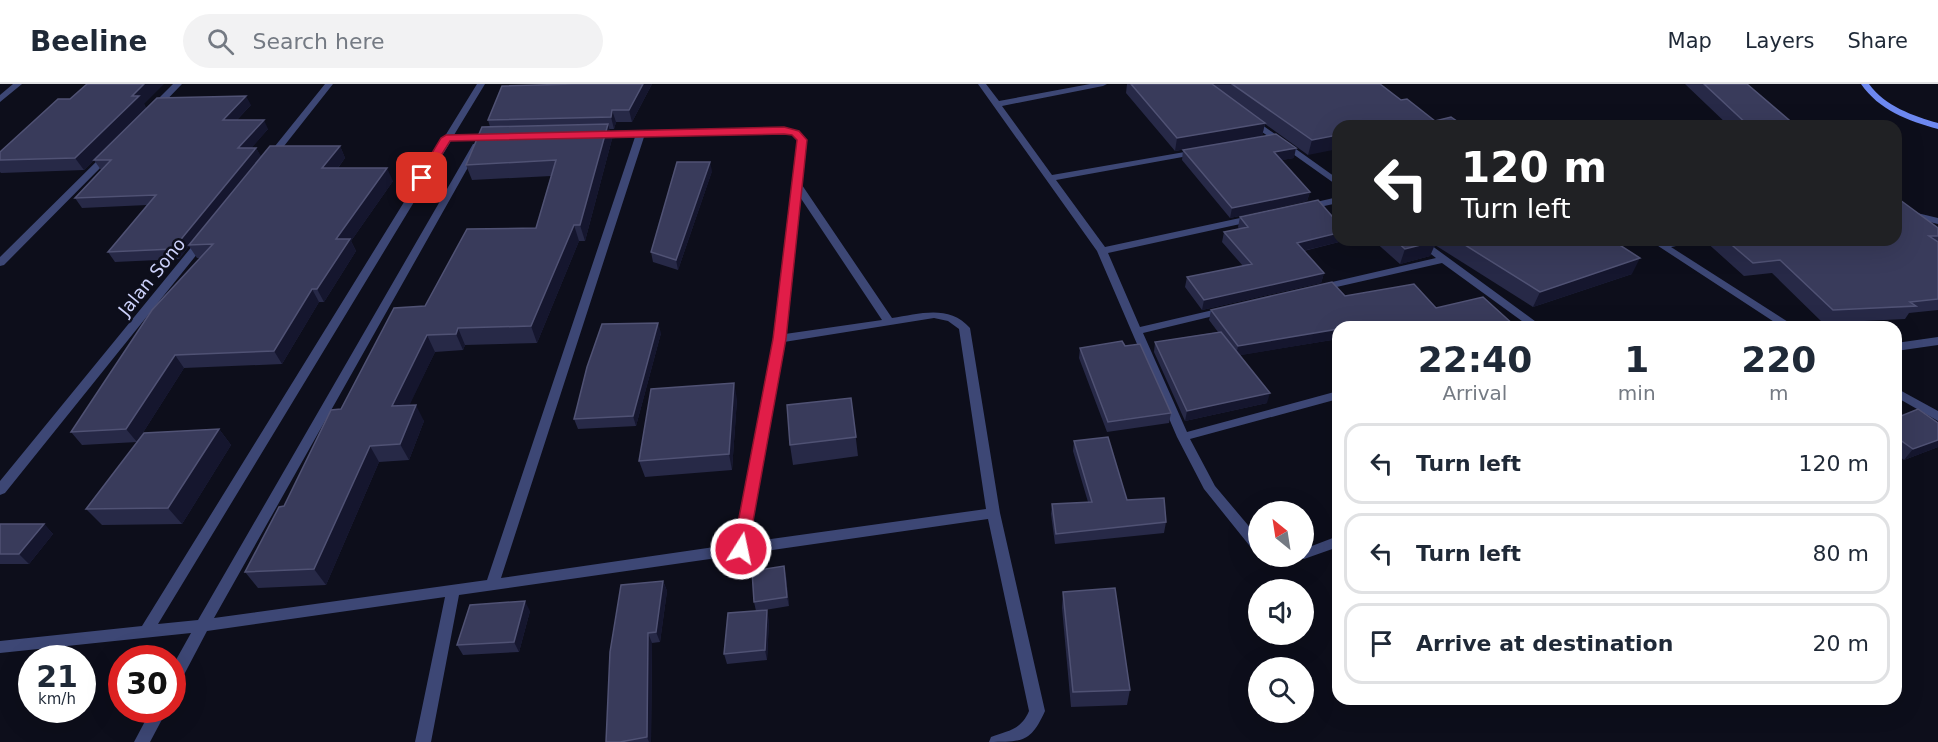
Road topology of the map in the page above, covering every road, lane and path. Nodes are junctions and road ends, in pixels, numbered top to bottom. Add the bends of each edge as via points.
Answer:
1 (18, 84) edge
2 (178, 84) edge
3 (329, 84) edge
4 (481, 84) edge
5 (982, 84) edge
6 (1103, 84) edge
7 (1864, 84) edge
8 (0, 99) edge
9 (997, 104) junction
10 (1238, 111) edge
11 (146, 117) edge
12 (1938, 126) edge
13 (583, 136) edge
14 (640, 136) junction
15 (504, 137) edge
16 (446, 138) junction
17 (481, 138) junction
18 (1276, 138) junction
19 (1264, 140) edge
20 (113, 149) edge
21 (1208, 150) edge
22 (262, 167) edge
23 (1050, 178) junction
24 (1332, 179) edge
25 (797, 184) junction
26 (1332, 201) edge
27 (1293, 210) edge
28 (1902, 212) edge
29 (1271, 215) edge
30 (1938, 221) edge
31 (210, 232) edge
32 (1426, 246) edge
33 (1664, 246) edge
34 (1102, 251) junction
35 (1444, 259) junction
36 (0, 263) edge
37 (1308, 291) edge
38 (1239, 307) edge
39 (1530, 321) edge
40 (1782, 321) edge
41 (889, 322) junction
42 (1137, 331) junction
43 (779, 339) junction
44 (1938, 341) edge
45 (1902, 346) edge
46 (1902, 396) edge
47 (1332, 397) edge
48 (1938, 417) edge
49 (1183, 437) junction
50 (0, 490) edge
51 (993, 513) junction
52 (1248, 534) edge
53 (1332, 543) edge
54 (741, 549) junction
55 (1314, 550) edge
56 (492, 585) junction
57 (453, 590) junction
58 (202, 626) junction
59 (146, 632) junction
60 (0, 647) edge
61 (186, 656) edge
62 (152, 723) edge
63 (142, 742) edge
64 (423, 742) edge
65 (996, 742) edge

1 - 8 street
2 - 11 street
3 - 22 street
4 - 16 street
5 - 9 street
6 - 9 street
7 - 12 main road via 1899,112
9 - 23 street
10 - 18 street
13 - 14 street
14 - 25 street via 784,130 795,133 802,140
14 - 56 street
15 - 17 street
16 - 17 street
16 - 59 street
17 - 58 street
18 - 19 street
18 - 24 street
20 - 36 street
21 - 23 street
23 - 34 street
25 - 41 street
25 - 43 street
26 - 27 street
28 - 30 street
29 - 34 street
31 - 50 street, Jalan Sono
32 - 35 street
33 - 40 street
34 - 42 street
35 - 37 street
35 - 39 street
38 - 42 street
41 - 43 street
41 - 51 street via 934,315 951,318 964,328
42 - 49 street
43 - 54 street
44 - 45 street
46 - 48 street
47 - 49 street
49 - 52 street via 1210,489
51 - 54 street
51 - 65 street via 1037,711 1031,728 1012,740
53 - 55 street
54 - 56 street
56 - 57 street
57 - 58 street
57 - 64 street
58 - 59 street
58 - 61 street
59 - 60 street
62 - 63 street

